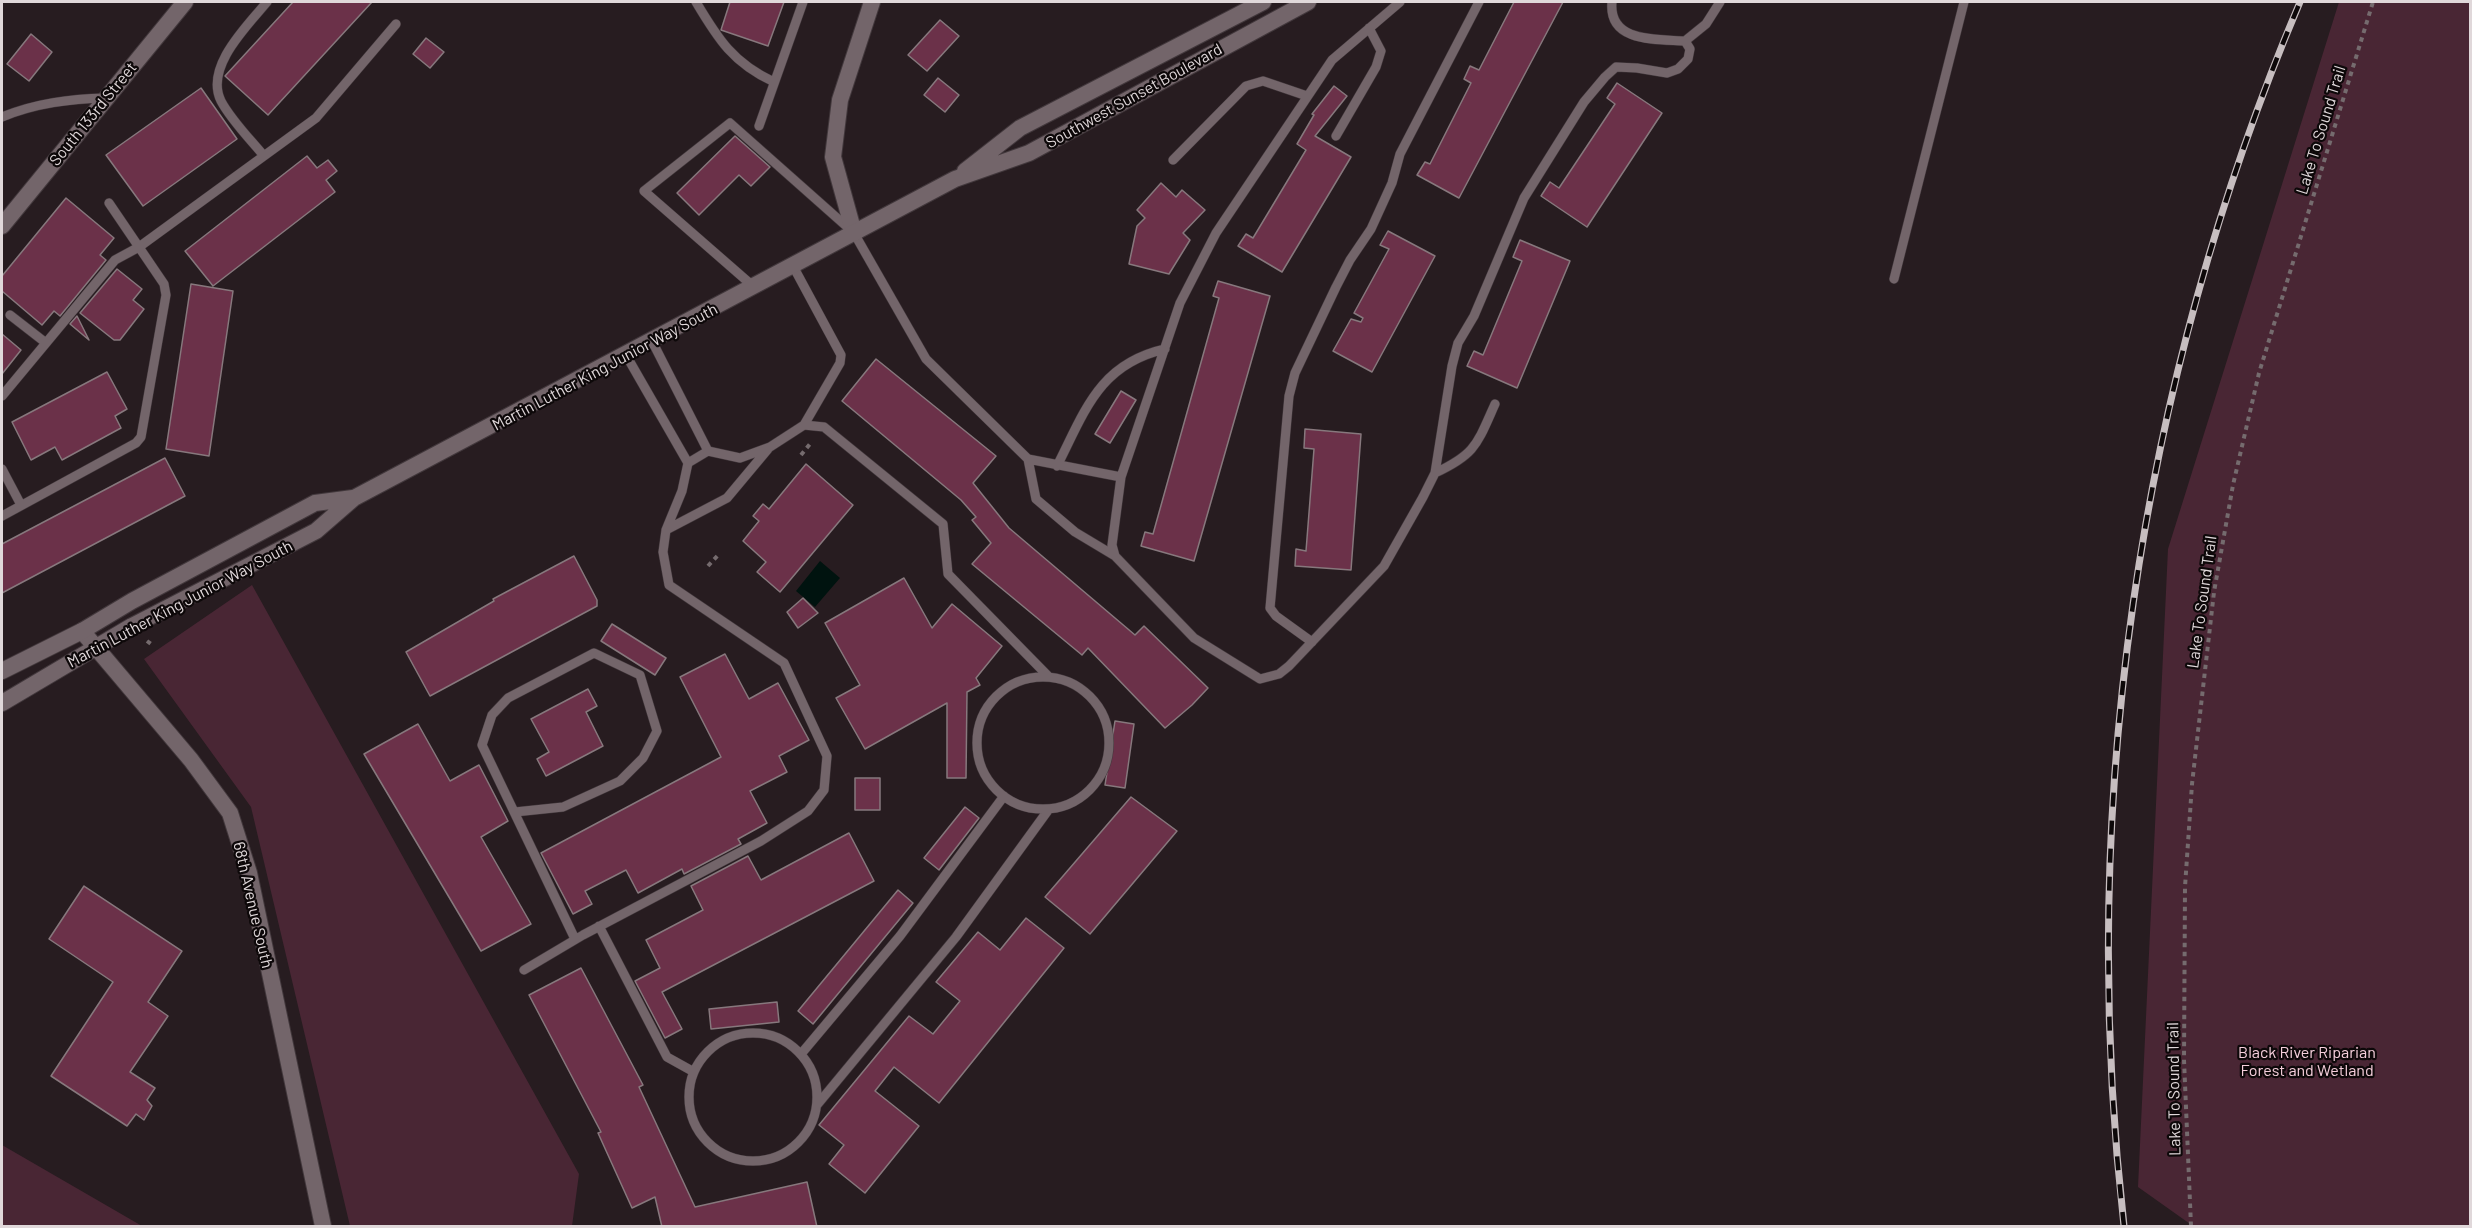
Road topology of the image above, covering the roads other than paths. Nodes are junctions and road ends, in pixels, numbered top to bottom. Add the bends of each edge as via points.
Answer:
1 (185, 2) edge
2 (267, 2) edge
3 (696, 2) edge
4 (803, 2) edge
5 (872, 2) edge
6 (1263, 2) edge
7 (1308, 2) edge
8 (1400, 2) edge
9 (1479, 2) edge
10 (1612, 2) edge
11 (1720, 2) edge
12 (1964, 2) edge
13 (396, 24) dead end
14 (1369, 28) junction
15 (1685, 41) junction
16 (774, 82) junction
17 (1307, 96) junction
18 (106, 98) junction
19 (2, 117) edge
20 (759, 126) dead end
21 (1336, 136) dead end
22 (264, 156) junction
23 (1173, 160) dead end
24 (955, 179) junction
25 (109, 202) dead end
26 (2, 226) edge
27 (854, 233) junction
28 (139, 247) junction
29 (793, 266) junction
30 (1894, 279) dead end
31 (754, 287) junction
32 (10, 315) dead end
33 (652, 341) junction
34 (46, 343) junction
35 (1165, 348) junction
36 (626, 355) junction
37 (2, 396) edge
38 (1495, 404) dead end
39 (804, 425) junction
40 (770, 447) junction
41 (708, 451) junction
42 (1028, 459) junction
43 (688, 463) junction
44 (1057, 466) junction
45 (2, 469) edge
46 (1435, 473) junction
47 (1121, 477) junction
48 (354, 498) junction
49 (21, 506) junction
50 (2, 516) edge
51 (666, 530) junction
52 (1115, 556) junction
53 (82, 631) junction
54 (1312, 642) junction
55 (95, 647) junction
56 (2, 670) edge
57 (1048, 676) junction
58 (2, 703) edge
59 (1004, 796) junction
60 (1049, 809) junction
61 (515, 812) junction
62 (599, 926) junction
63 (575, 939) junction
64 (524, 970) dead end
65 (801, 1054) junction
66 (694, 1072) junction
67 (817, 1106) junction
68 (323, 1227) edge

1 - 18 main road, South 133rd Street
2 - 22 lane via 228,50 219,79 220,100
3 - 16 lane via 733,56
4 - 16 lane
5 - 27 main road via 840,100 833,158
6 - 24 main road, Southwest Sunset Boulevard via 1020,128
7 - 24 main road, Southwest Sunset Boulevard via 1029,153
8 - 14 lane
9 - 54 lane via 1400,154 1371,229 1350,260 1295,373 1289,396 1270,608
10 - 15 lane via 1616,25 1627,34 1651,40
11 - 15 lane via 1706,24
12 - 30 lane
13 - 22 lane via 316,117
14 - 17 lane via 1332,60
14 - 21 lane via 1382,51
15 - 46 lane via 1690,49 1688,59 1678,69 1666,73 1616,67 1605,77 1584,102 1524,198 1474,316 1458,343
16 - 20 lane
17 - 23 lane via 1263,81 1246,86
17 - 35 lane via 1216,233 1180,303
18 - 19 lane via 65,100
18 - 26 main road, South 133rd Street
22 - 28 lane
24 - 27 main road, Southwest Sunset Boulevard
25 - 28 lane
27 - 29 main road, Martin Luther King Junior Way South
27 - 31 lane via 729,123 644,191
27 - 42 lane via 926,359
28 - 34 lane via 115,260
28 - 49 lane via 164,284 166,295 141,437
29 - 31 main road, Martin Luther King Junior Way South
29 - 39 lane via 841,355
31 - 33 main road, Martin Luther King Junior Way South
32 - 34 lane
33 - 36 main road, Martin Luther King Junior Way South
33 - 41 lane
34 - 37 lane
35 - 44 lane via 1140,354 1106,379 1094,394
35 - 47 lane
36 - 43 lane
36 - 48 main road, Martin Luther King Junior Way South
38 - 46 lane via 1476,446 1459,462
39 - 40 lane
39 - 57 lane via 824,427 943,524 948,574
40 - 41 lane via 740,458
40 - 51 lane via 727,498
41 - 43 lane
42 - 44 lane
42 - 52 lane via 1036,499 1075,532
43 - 51 lane via 682,491
44 - 47 lane
45 - 49 lane
46 - 54 lane via 1384,566
47 - 52 lane via 1112,545
48 - 53 main road, Martin Luther King Junior Way South via 315,504
48 - 55 main road, Martin Luther King Junior Way South via 316,531
49 - 50 lane
51 - 62 lane via 663,552 669,585 784,663 827,756 824,790 808,811 778,830
52 - 54 lane via 1194,638 1260,679 1279,674
53 - 55 main road, 68th Avenue South
53 - 56 main road, Martin Luther King Junior Way South
55 - 58 main road, Martin Luther King Junior Way South
55 - 68 main road, 68th Avenue South via 191,760 230,813 249,873
57 - 59 lane via 1027,678 1007,687 992,701 981,720 977,741 980,762 989,781
57 - 60 lane via 1078,686 1094,700 1110,737 1108,758 1100,777 1069,804
59 - 60 lane via 1018,804
59 - 65 lane via 900,936
60 - 67 lane via 956,937
61 - 61 lane via 482,745 492,715 508,698 594,653 640,675 657,731 643,758 620,781 563,807
61 - 63 lane
62 - 63 lane
62 - 66 lane via 667,1057
63 - 64 lane
65 - 66 lane via 784,1041 764,1034 742,1034 722,1041 706,1054
65 - 67 lane via 817,1087
66 - 67 lane via 690,1106 694,1122 713,1147 741,1161 762,1161 782,1155 799,1143

